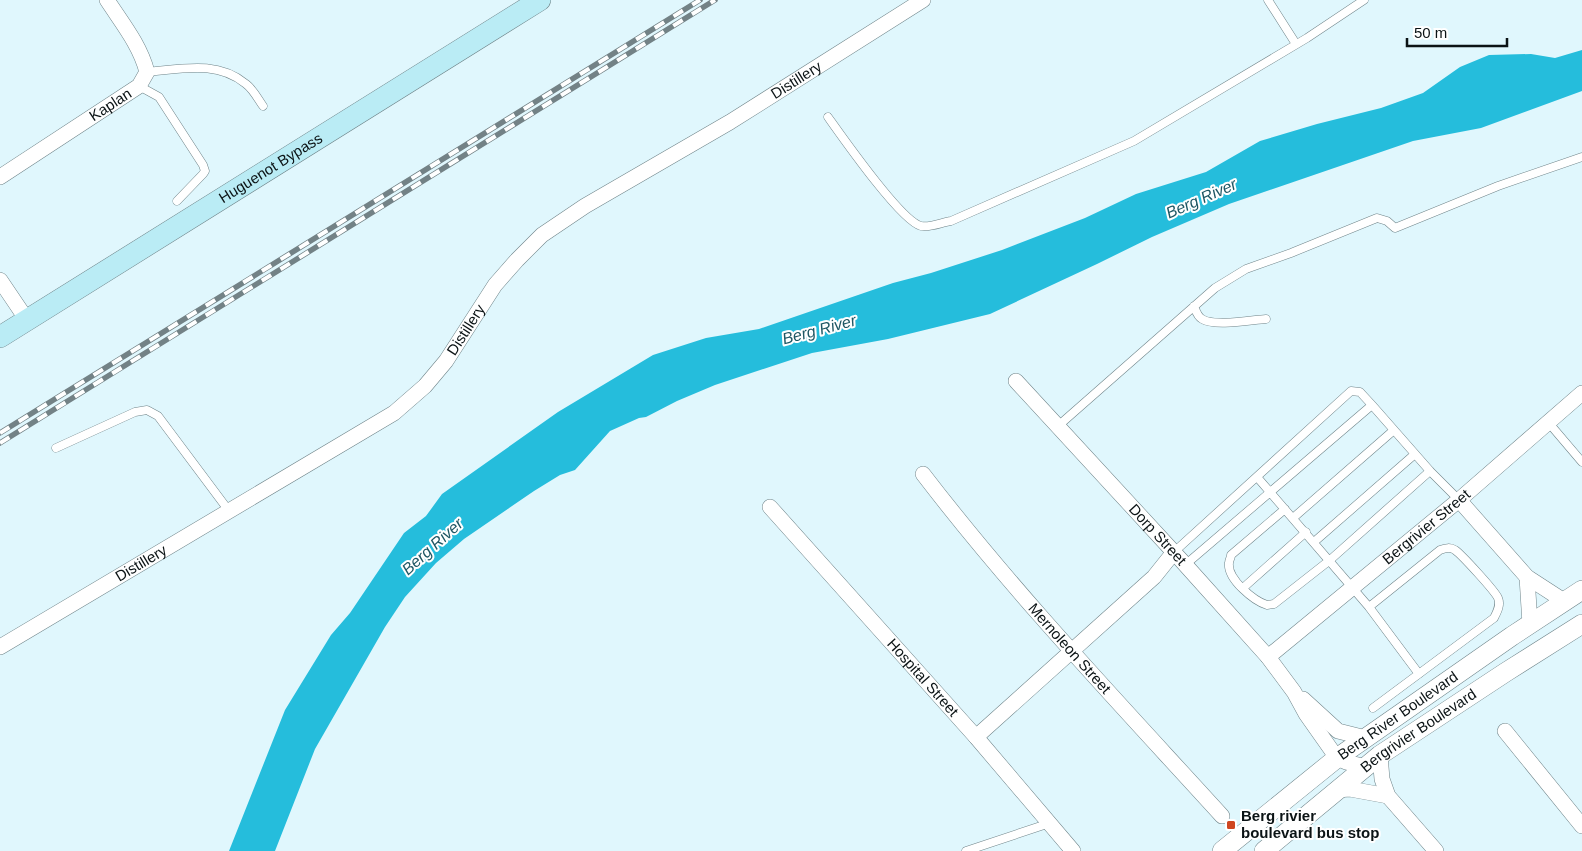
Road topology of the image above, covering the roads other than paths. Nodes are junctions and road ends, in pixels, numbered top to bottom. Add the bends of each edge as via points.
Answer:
1 (107, 0) edge
2 (540, 0) edge
3 (923, 0) edge
4 (1268, 0) edge
5 (1364, 0) edge
6 (1296, 44) junction
7 (147, 72) junction
8 (139, 86) junction
9 (263, 106) dead end
10 (828, 117) dead end
11 (1582, 157) edge
12 (0, 177) edge
13 (177, 200) dead end
14 (0, 280) edge
15 (1194, 306) junction
16 (1266, 319) dead end
17 (27, 320) junction
18 (0, 337) edge
19 (1016, 381) dead end
20 (1582, 393) edge
21 (1372, 405) junction
22 (1548, 422) junction
23 (1058, 426) junction
24 (1394, 430) junction
25 (56, 448) dead end
26 (1416, 454) junction
27 (1582, 462) edge
28 (1430, 471) junction
29 (923, 474) dead end
30 (1257, 477) junction
31 (1270, 492) junction
32 (1459, 500) junction
33 (770, 507) dead end
34 (1285, 509) junction
35 (229, 511) junction
36 (1293, 518) junction
37 (1306, 532) junction
38 (1314, 542) junction
39 (1174, 552) junction
40 (1330, 560) junction
41 (1186, 564) junction
42 (1154, 577) junction
43 (1527, 577) junction
44 (1352, 587) junction
45 (1242, 588) junction
46 (1582, 590) edge
47 (1564, 601) junction
48 (1369, 607) junction
49 (1530, 624) junction
50 (1582, 624) edge
51 (0, 648) edge
52 (1071, 652) junction
53 (1268, 657) junction
54 (1419, 674) junction
55 (1294, 692) junction
56 (1373, 708) dead end
57 (1505, 731) dead end
58 (976, 737) junction
59 (1366, 738) junction
60 (1337, 758) junction
61 (1373, 761) junction
62 (1336, 790) junction
63 (1388, 796) junction
64 (1222, 816) dead end
65 (1050, 823) junction
66 (1582, 826) edge
67 (966, 851) edge
68 (1073, 851) edge
69 (1222, 851) edge
70 (1264, 851) edge
71 (1436, 851) edge

1 - 7 street via 139,49
2 - 17 main road, Huguenot Bypass
3 - 35 street, Distillery via 730,122 585,206 542,235 495,285 446,361 425,386 394,413
4 - 6 lane
5 - 6 lane
6 - 10 lane via 1134,141 951,221 922,226 911,221 894,204
7 - 8 street, Kaplan
7 - 9 lane via 210,68 231,73 248,85
8 - 12 street, Kaplan
8 - 13 lane via 159,97 203,165 203,174
11 - 15 lane via 1498,186 1395,228 1377,218 1246,269
14 - 17 street
15 - 16 lane via 1204,320
15 - 23 lane
17 - 18 main road, Huguenot Bypass
19 - 23 street, Dorp Street
20 - 22 street, Bergrivier Street
21 - 24 lane
21 - 30 lane via 1360,392 1351,391
21 - 31 lane
22 - 27 lane
22 - 32 street, Bergrivier Street
23 - 39 street, Dorp Street
24 - 26 lane
24 - 36 lane
25 - 35 lane via 134,412 147,410 158,416
26 - 28 lane
26 - 38 lane
28 - 32 lane
28 - 40 lane
29 - 52 street, Mernoleon Street
30 - 31 lane
30 - 39 lane
31 - 34 lane
31 - 41 lane
32 - 43 street
32 - 44 street, Bergrivier Street
33 - 58 street, Hospital Street
34 - 36 lane
34 - 45 lane via 1231,555 1230,570
35 - 51 street, Distillery
36 - 37 lane
37 - 38 lane
37 - 45 lane
38 - 40 lane
39 - 41 street, Dorp Street
39 - 42 street
40 - 44 lane
40 - 45 lane via 1274,604 1259,603
41 - 42 street
41 - 53 street, Dorp Street
42 - 52 street
43 - 47 street
43 - 49 street
44 - 48 lane
44 - 53 street, Bergrivier Street
46 - 47 street, Berg River Boulevard
47 - 49 street, Berg River Boulevard
48 - 54 lane
48 - 54 lane via 1440,550 1448,548 1464,557 1498,598 1499,608 1494,618
49 - 59 street, Berg River Boulevard
50 - 61 street, Bergrivier Boulevard via 1492,680
52 - 58 street
52 - 64 street, Mernoleon Street
53 - 55 street, Dorp Street
54 - 56 lane
55 - 59 street, Dorp Street via 1338,731
55 - 60 street, Dorp Street via 1309,720
57 - 66 street
58 - 65 street, Hospital Street
59 - 60 street, Berg River Boulevard
60 - 61 street via 1346,762
60 - 69 street, Berg River Boulevard
61 - 62 street, Bergrivier Boulevard
61 - 63 street
62 - 63 street via 1350,789
62 - 70 street, Bergrivier Boulevard
63 - 71 street
65 - 67 lane
65 - 68 street, Hospital Street

